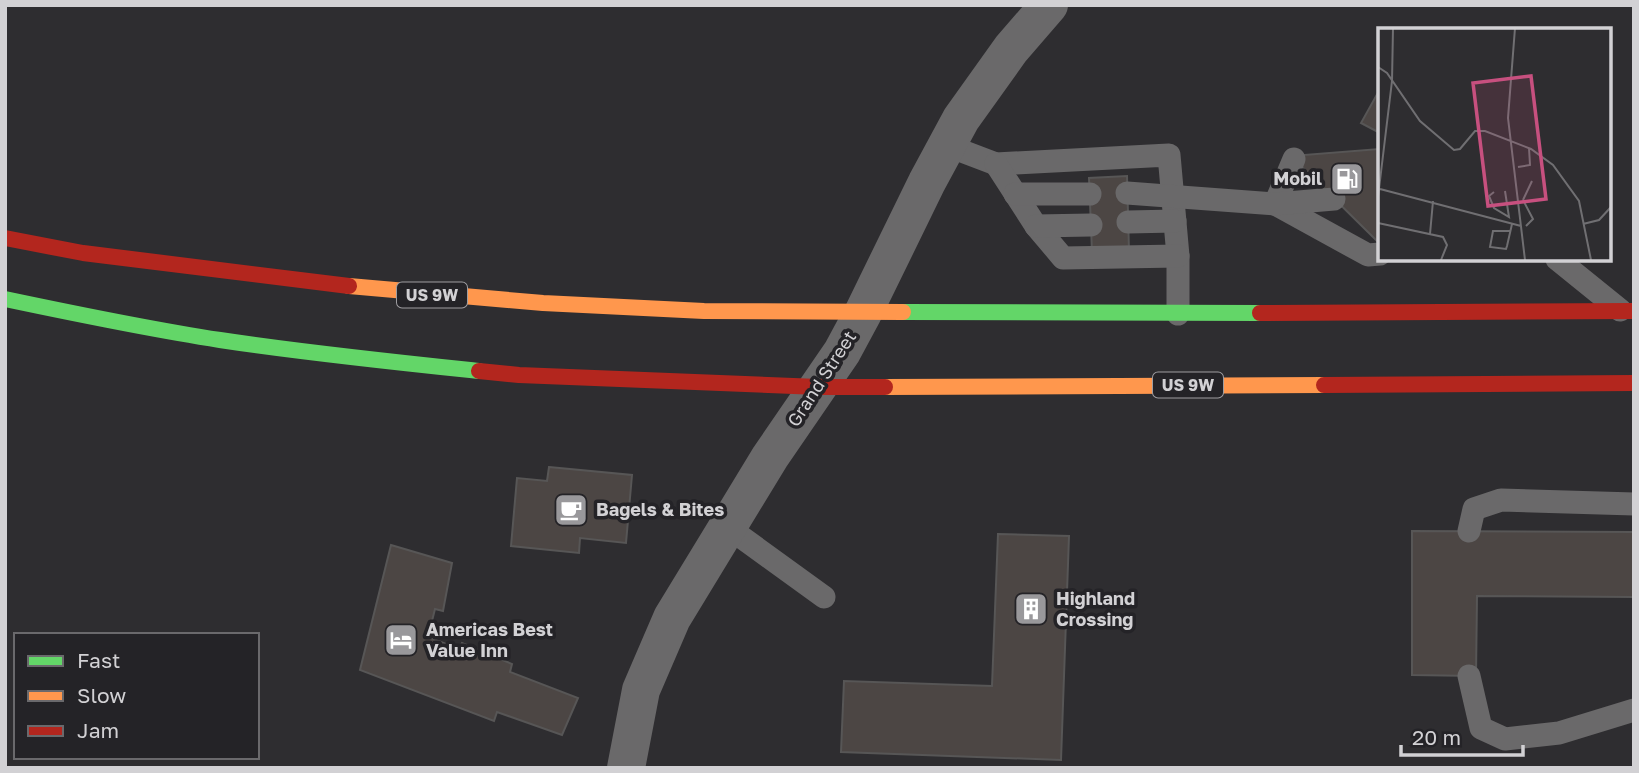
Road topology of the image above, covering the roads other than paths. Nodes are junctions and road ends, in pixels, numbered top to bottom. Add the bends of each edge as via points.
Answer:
1 (1049, 5) edge
2 (946, 145) junction
3 (1294, 159) dead end
4 (996, 164) junction
5 (1127, 193) dead end
6 (1016, 194) junction
7 (1090, 194) dead end
8 (1172, 198) junction
9 (1334, 199) dead end
10 (1275, 204) junction
11 (1175, 221) junction
12 (1128, 222) dead end
13 (1091, 225) dead end
14 (1036, 226) junction
15 (5, 239) edge
16 (1378, 254) edge
17 (1178, 256) junction
18 (1560, 261) edge
19 (5, 299) edge
20 (1630, 310) edge
21 (863, 313) junction
22 (1178, 314) junction
23 (1634, 383) edge
24 (819, 387) junction
25 (1634, 504) edge
26 (726, 526) junction
27 (1469, 531) dead end
28 (824, 597) dead end
29 (1469, 676) dead end
30 (1634, 710) edge
31 (626, 768) edge

1 - 2 street, Grand Street via 1010,49
2 - 4 lane
2 - 21 street, Grand Street
3 - 10 lane
4 - 6 lane
4 - 8 lane via 1169,155
5 - 8 lane
6 - 7 lane
6 - 14 lane
8 - 10 lane
8 - 11 lane
9 - 10 lane
10 - 16 lane via 1368,255
11 - 12 lane
11 - 17 lane
13 - 14 lane
14 - 17 lane via 1063,257
15 - 21 highway, US 9W via 380,290 704,311
17 - 22 lane
18 - 20 lane
19 - 24 highway, US 9W via 220,340 372,360 519,375
20 - 22 highway, US 9W
21 - 22 highway, US 9W
21 - 24 street, Grand Street
23 - 24 highway, US 9W
24 - 26 street, Grand Street
25 - 27 lane via 1501,500 1474,509
26 - 28 lane
26 - 31 street, Grand Street via 672,618 641,690
29 - 30 lane via 1481,728 1505,739 1559,733

